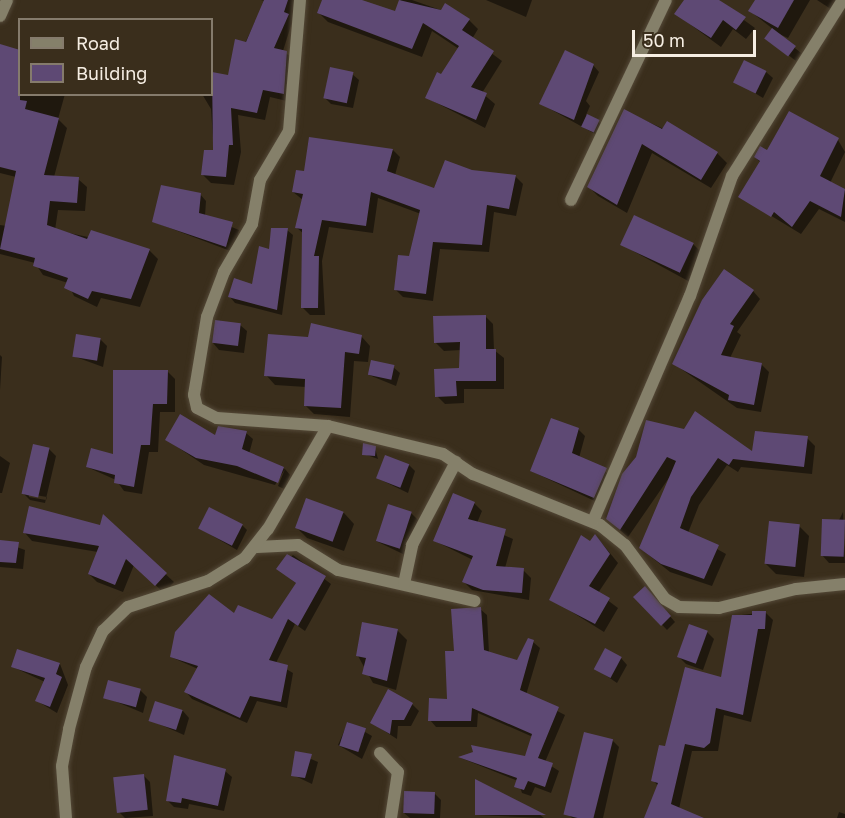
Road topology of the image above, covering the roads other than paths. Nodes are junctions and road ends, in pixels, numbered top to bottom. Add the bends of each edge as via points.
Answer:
1 (8, 0) edge
2 (300, 0) edge
3 (666, 0) edge
4 (843, 0) edge
5 (0, 16) edge
6 (571, 200) dead end
7 (328, 426) junction
8 (456, 462) junction
9 (593, 521) junction
10 (257, 547) junction
11 (404, 584) junction
12 (845, 584) edge
13 (475, 601) dead end
14 (380, 753) dead end
15 (66, 818) edge
16 (391, 818) edge

1 - 5 street
2 - 7 street via 289,131 260,180 252,224 207,317 194,403 217,418
3 - 6 street
4 - 9 street via 732,176 690,296
7 - 8 street via 432,450
7 - 10 street
8 - 9 street via 473,474
8 - 11 street via 412,545
9 - 12 street via 625,545 665,599 679,607 719,608 796,589
10 - 11 street via 298,546 338,570
10 - 15 street via 208,581 128,607 103,631 86,667 69,729 62,766
11 - 13 street
14 - 16 street via 398,772

